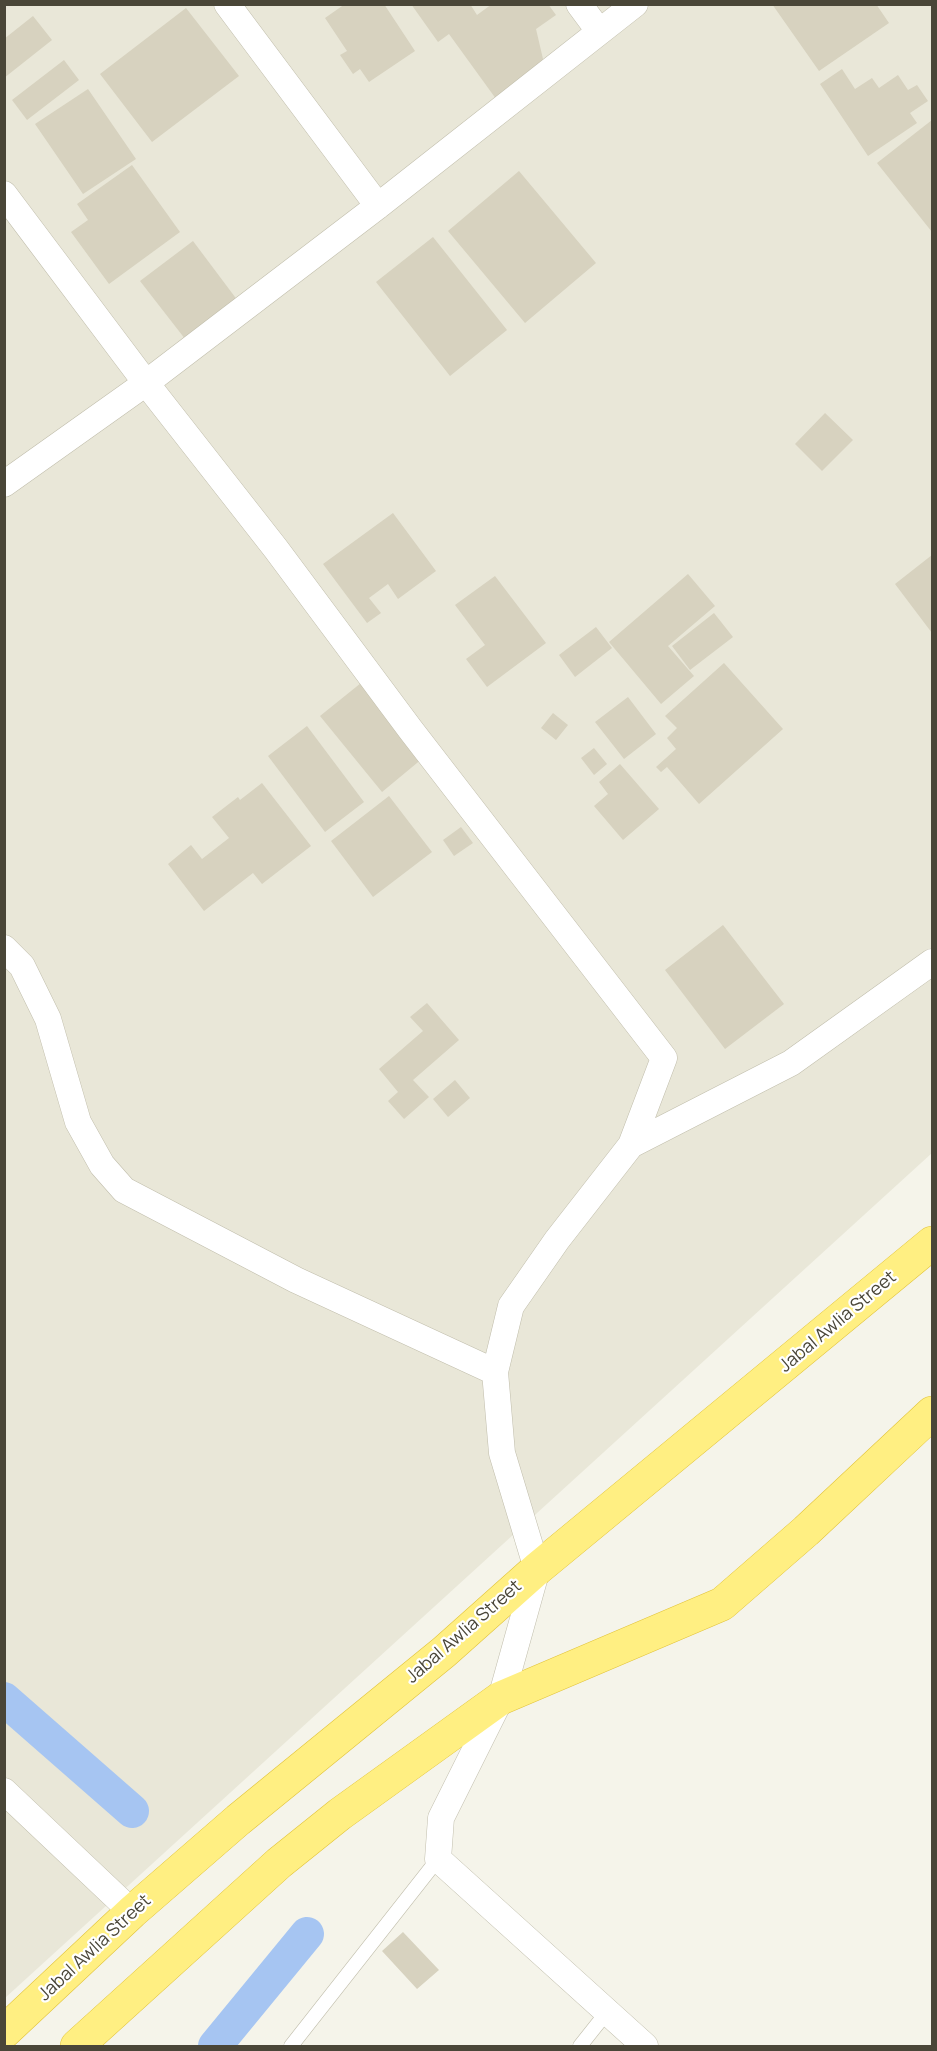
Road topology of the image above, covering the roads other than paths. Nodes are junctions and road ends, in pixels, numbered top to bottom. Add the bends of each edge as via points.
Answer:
1 (226, 4) edge
2 (579, 4) edge
3 (635, 4) edge
4 (599, 31) junction
5 (4, 194) edge
6 (378, 206) junction
7 (146, 383) junction
8 (4, 484) edge
9 (4, 948) edge
10 (933, 962) edge
11 (631, 1145) junction
12 (933, 1243) edge
13 (495, 1372) junction
14 (933, 1413) edge
15 (537, 1569) junction
16 (501, 1698) junction
17 (4, 1791) edge
18 (438, 1859) junction
19 (132, 1912) junction
20 (607, 2012) junction
21 (4, 2032) edge
22 (77, 2046) edge
23 (291, 2046) edge
24 (580, 2046) edge
25 (645, 2046) edge

1 - 6 street
2 - 4 street
3 - 4 street
4 - 6 street
5 - 7 street
6 - 7 street
7 - 8 street
7 - 11 street via 663,1058
9 - 13 street via 22,966 48,1019 78,1122 102,1165 124,1190 296,1280
10 - 11 street via 790,1062
11 - 13 street via 511,1306
12 - 15 highway, Jabal Awlia Street
13 - 15 street via 502,1453
14 - 16 highway via 722,1604
15 - 16 street
15 - 19 highway, Jabal Awlia Street via 444,1652 314,1756
16 - 18 street via 441,1818
16 - 22 highway via 279,1863
17 - 19 street
18 - 20 street
18 - 23 lane
19 - 21 highway, Jabal Awlia Street
20 - 24 lane
20 - 25 street

